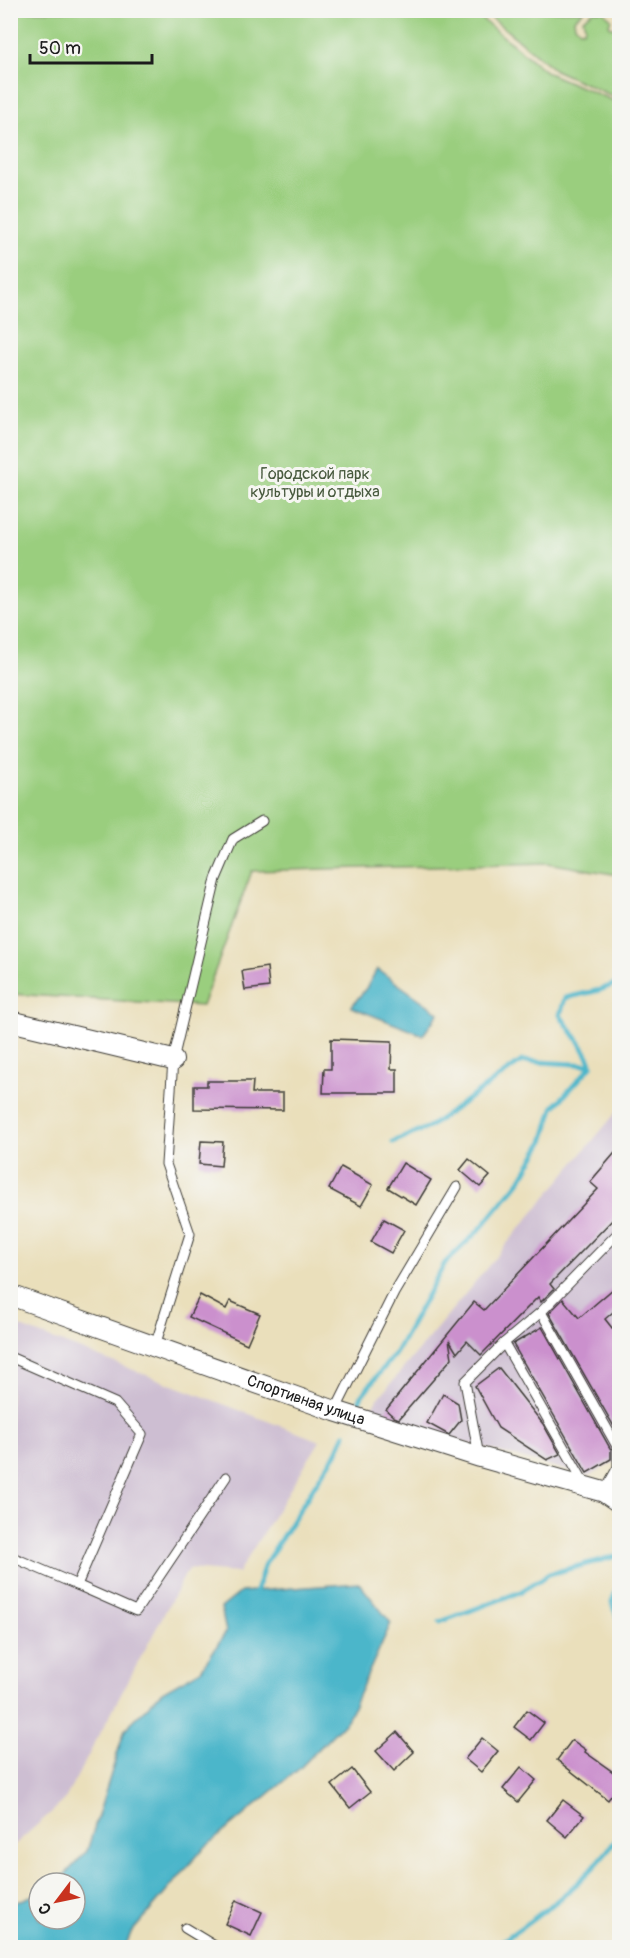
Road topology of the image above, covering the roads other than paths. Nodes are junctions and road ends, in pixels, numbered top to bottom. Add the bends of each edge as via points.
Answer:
1 (262, 821) dead end
2 (10, 1021) edge
3 (173, 1060) junction
4 (457, 1187) dead end
5 (620, 1231) edge
6 (10, 1295) edge
7 (541, 1312) junction
8 (504, 1343) junction
9 (155, 1346) junction
10 (10, 1357) edge
11 (335, 1411) junction
12 (480, 1457) junction
13 (226, 1477) dead end
14 (604, 1494) edge
15 (10, 1556) edge
16 (78, 1585) junction
17 (185, 1928) dead end
18 (218, 1947) edge

1 - 3 lane via 233,839 216,879
2 - 3 street
3 - 9 lane via 166,1164 190,1234
4 - 11 lane via 394,1293
5 - 7 lane
6 - 9 street, Спортивная улица
7 - 8 lane
7 - 14 lane via 618,1448 618,1467
8 - 12 lane via 465,1382
8 - 14 lane
9 - 11 street, Спортивная улица
10 - 16 lane via 115,1403 142,1434
11 - 12 street, Спортивная улица
12 - 14 street, Спортивная улица
13 - 16 lane via 136,1611
15 - 16 lane
17 - 18 lane

